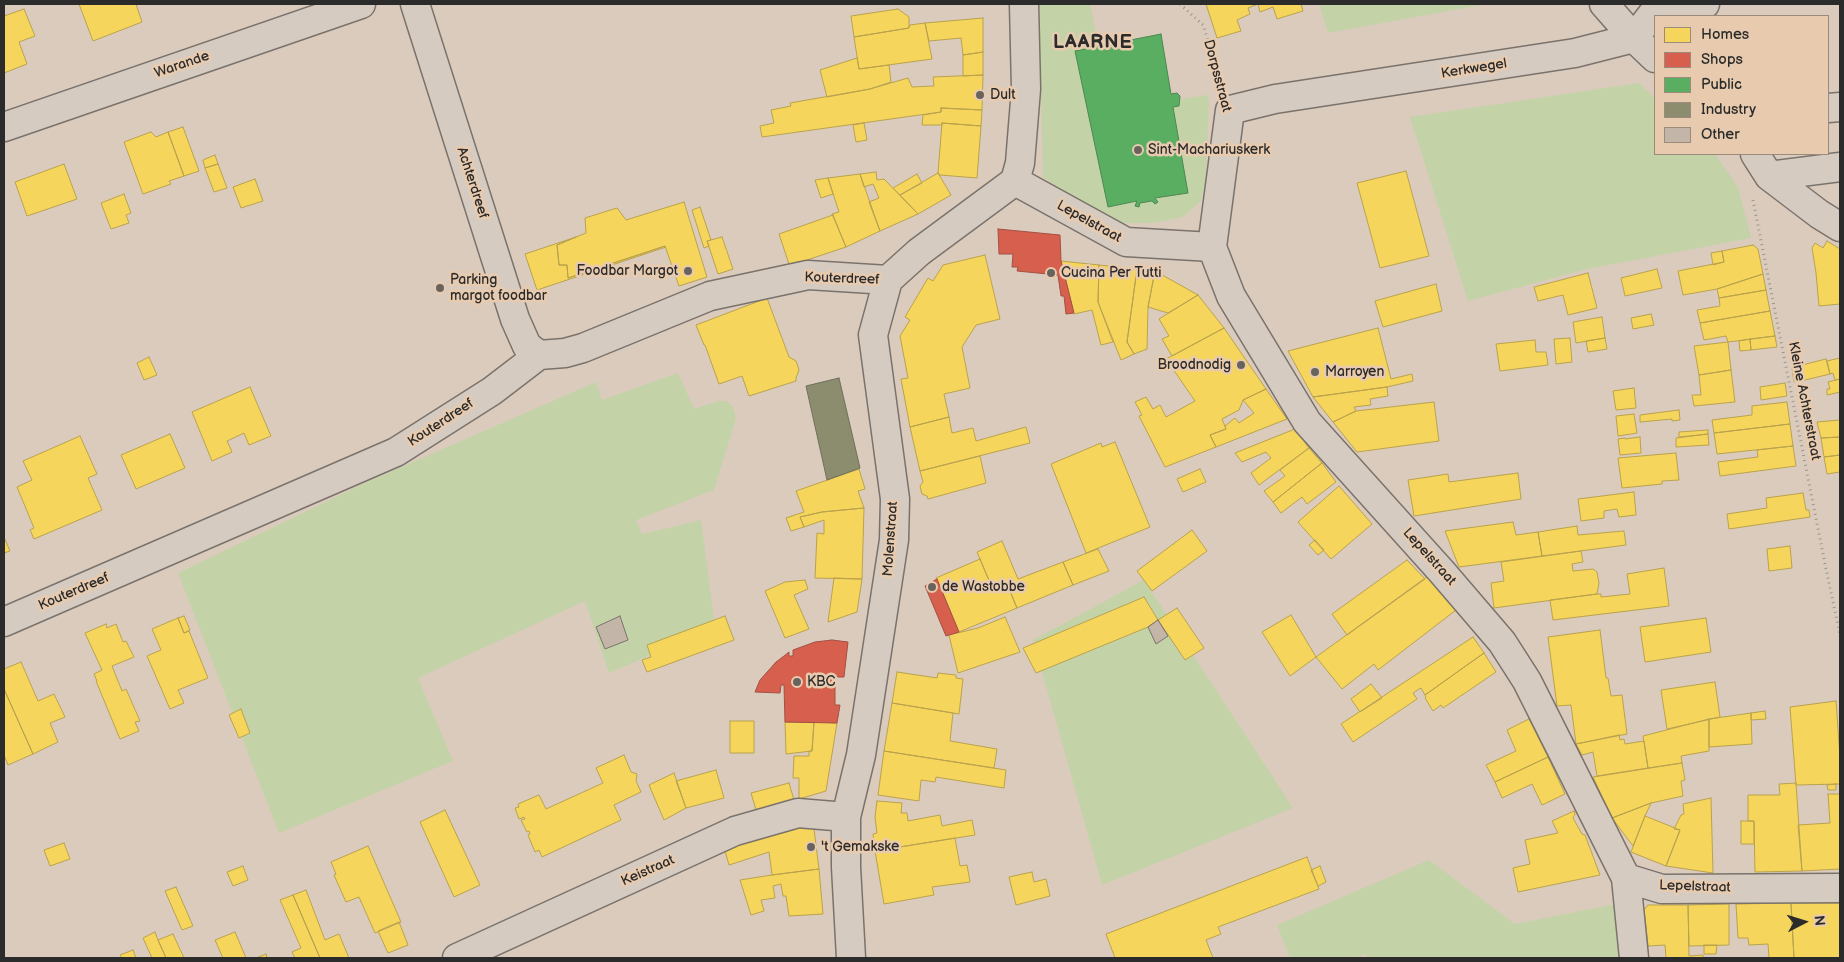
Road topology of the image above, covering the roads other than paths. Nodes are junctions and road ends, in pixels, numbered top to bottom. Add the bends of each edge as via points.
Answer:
1 (361, 4) edge
2 (415, 4) edge
3 (1024, 4) edge
4 (1604, 4) edge
5 (1705, 4) edge
6 (1634, 38) junction
7 (1654, 57) edge
8 (1230, 110) joint
9 (4, 127) edge
10 (1761, 165) edge
11 (1840, 167) edge
12 (1014, 181) junction
13 (1840, 227) edge
14 (1212, 246) junction
15 (888, 280) junction
16 (539, 355) junction
17 (4, 622) edge
18 (846, 817) junction
19 (1626, 878) junction
20 (1840, 888) edge
21 (456, 958) edge
22 (851, 958) edge
23 (1634, 958) edge

1 - 9 street, Warande
2 - 16 street, Achterdreef via 515,319 527,346
3 - 12 street via 1026,89 1020,163
4 - 6 street
5 - 6 street via 1654,12
6 - 7 street
6 - 8 street, Kerkwegel via 1576,54 1275,99
8 - 14 street, Dorpsstraat
10 - 11 street
10 - 13 street via 1819,214
12 - 14 street, Lepelstraat via 1126,242
12 - 15 street via 919,252
14 - 19 street, Lepelstraat via 1231,296 1307,422 1502,642 1527,681
15 - 16 street, Kouterdreef via 808,275 710,296 583,348
15 - 18 street, Molenstraat via 873,335 895,499 894,540 861,755
16 - 17 street, Kouterdreef via 492,391 396,452
18 - 21 street, Keistraat via 798,813 735,832
18 - 22 street, Molenstraat
19 - 20 street, Lepelstraat via 1662,889
19 - 23 street

